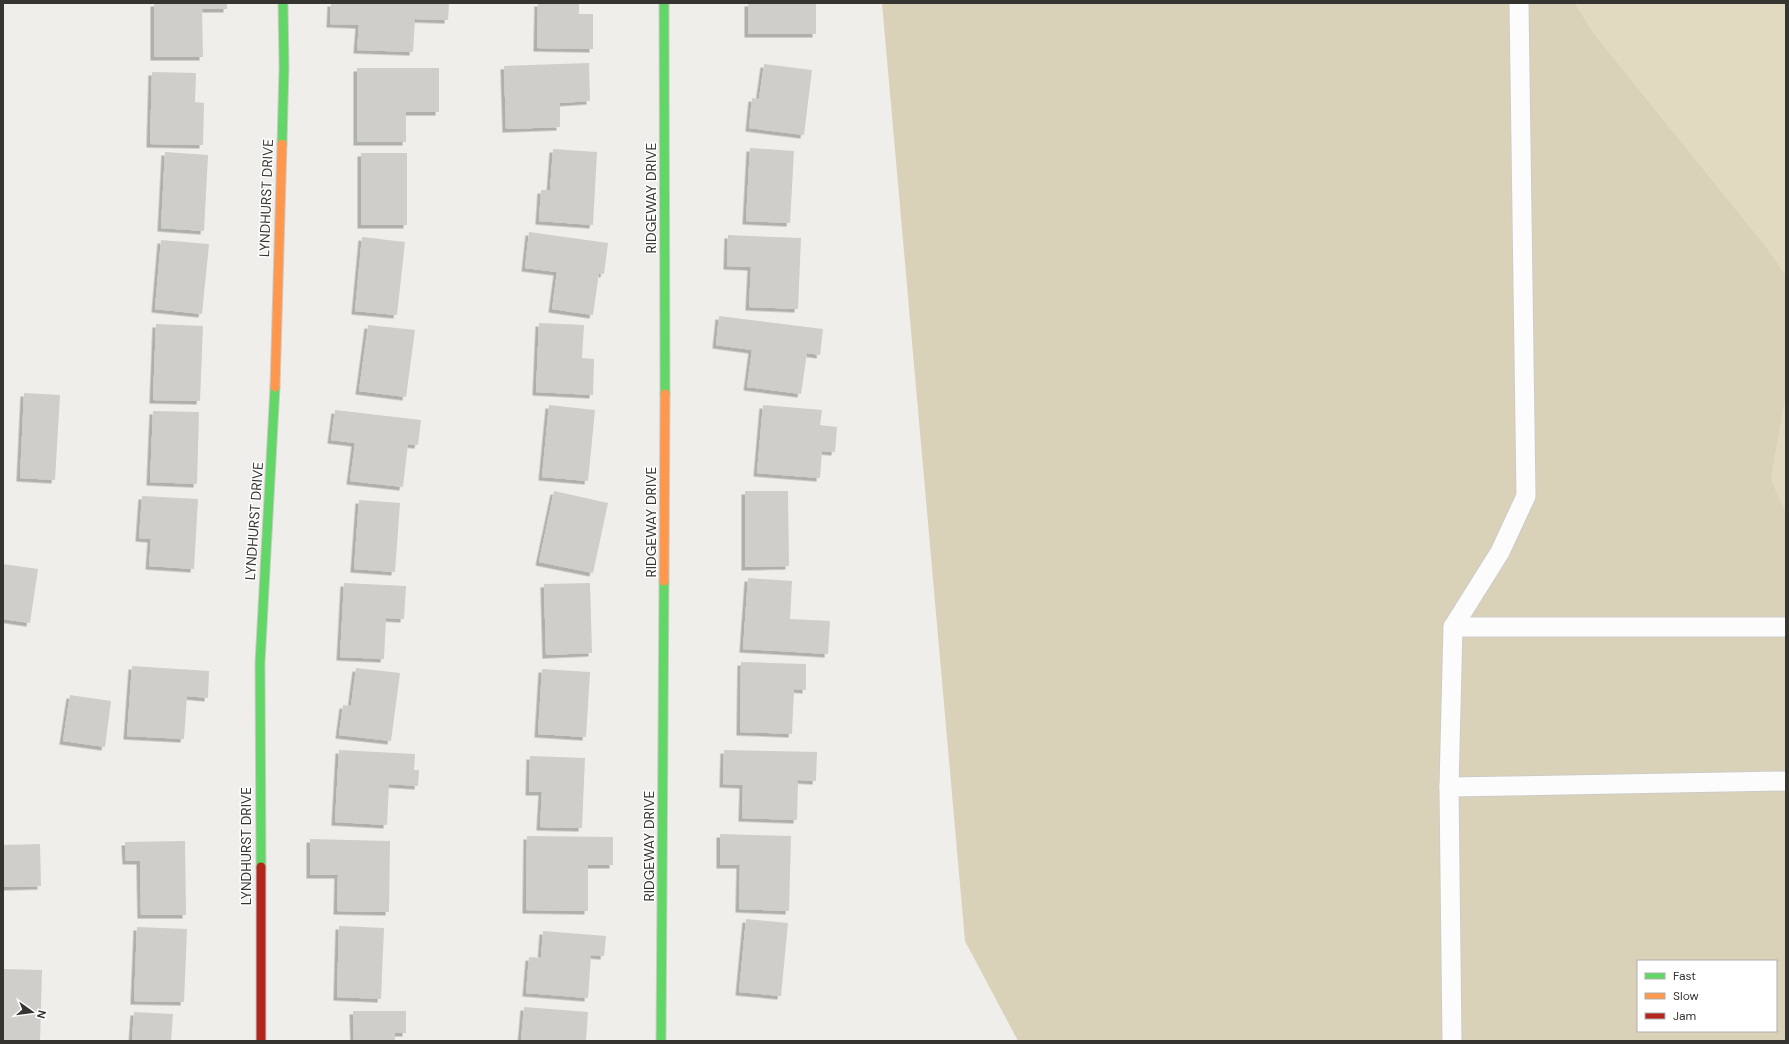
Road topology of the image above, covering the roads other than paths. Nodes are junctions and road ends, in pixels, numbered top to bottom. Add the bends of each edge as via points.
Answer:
1 (283, 3) edge
2 (664, 3) edge
3 (1519, 3) edge
4 (1453, 627) junction
5 (1786, 627) edge
6 (1786, 781) edge
7 (1449, 787) junction
8 (261, 1041) edge
9 (661, 1041) edge
10 (1452, 1041) edge

1 - 8 street, LYNDHURST DRIVE via 284,67 274,421 260,663
2 - 9 street, RIDGEWAY DRIVE via 665,484
3 - 4 lane via 1526,496 1500,552
4 - 5 lane
4 - 7 lane
6 - 7 lane
7 - 10 lane

